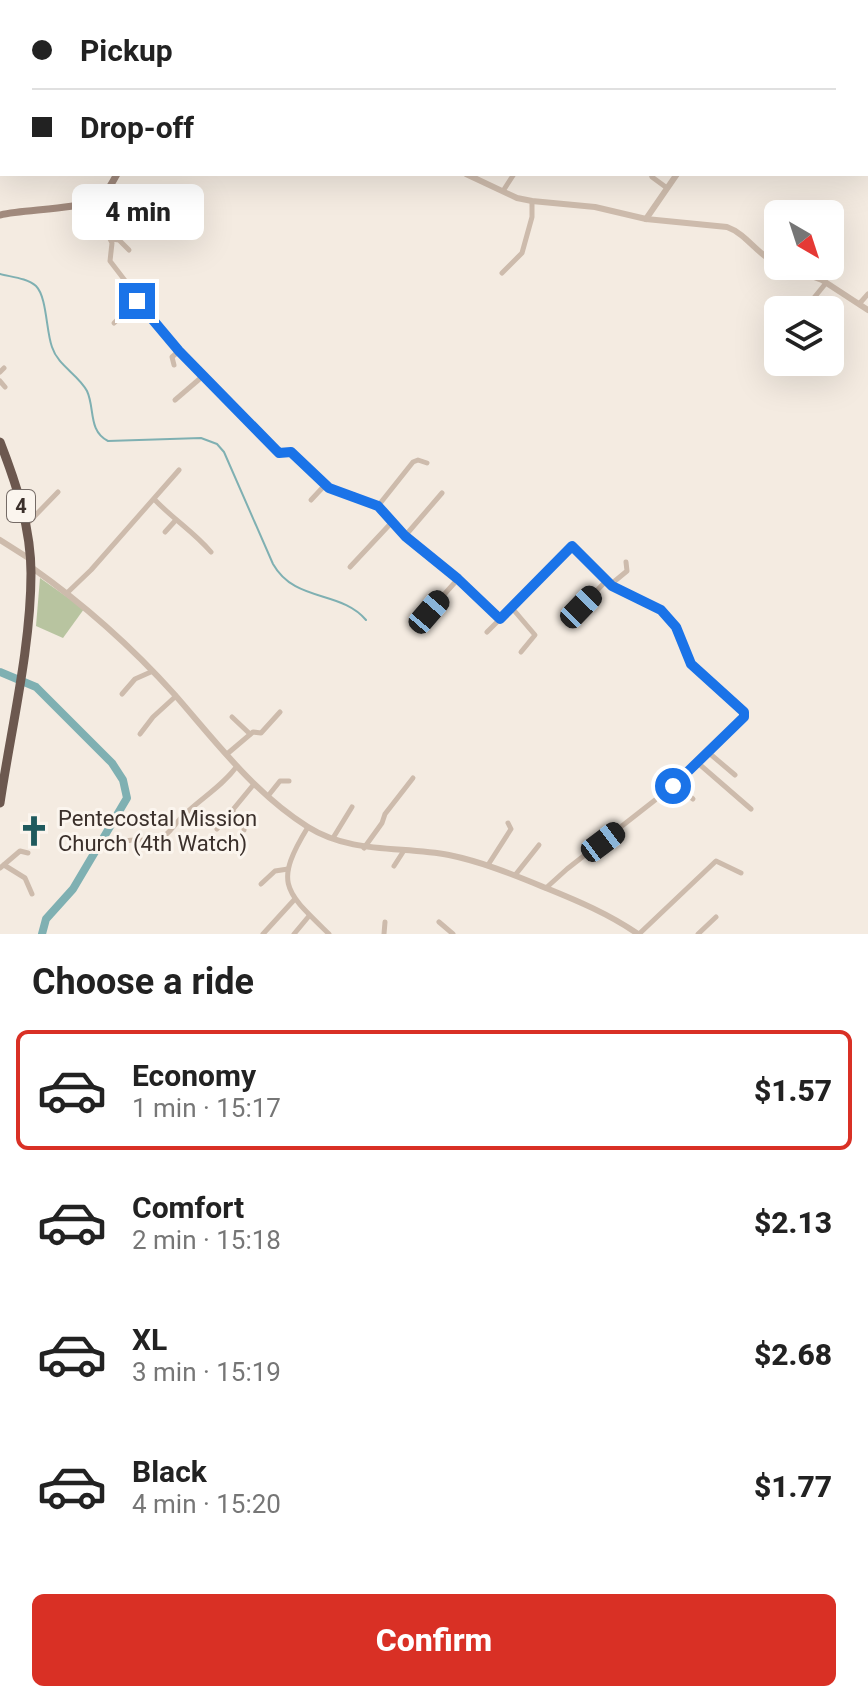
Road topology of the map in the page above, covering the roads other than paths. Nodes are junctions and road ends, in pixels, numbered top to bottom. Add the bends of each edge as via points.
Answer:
1 (116, 176) edge
2 (513, 176) edge
3 (653, 176) edge
4 (676, 176) edge
5 (481, 177) edge
6 (667, 188) junction
7 (503, 191) junction
8 (532, 201) junction
9 (81, 205) junction
10 (0, 215) edge
11 (646, 219) junction
12 (110, 239) junction
13 (129, 250) dead end
14 (764, 256) edge
15 (502, 273) dead end
16 (819, 280) edge
17 (826, 283) junction
18 (868, 294) edge
19 (815, 296) edge
20 (137, 301) junction
21 (860, 303) junction
22 (868, 310) edge
23 (114, 323) dead end
24 (179, 351) junction
25 (174, 365) dead end
26 (203, 376) junction
27 (0, 381) edge
28 (5, 387) dead end
29 (233, 393) dead end
30 (175, 400) dead end
31 (226, 400) junction
32 (0, 442) edge
33 (427, 463) dead end
34 (179, 470) dead end
35 (325, 485) junction
36 (58, 492) dead end
37 (442, 493) dead end
38 (155, 500) junction
39 (311, 500) dead end
40 (378, 506) junction
41 (175, 521) junction
42 (393, 521) junction
43 (26, 525) junction
44 (165, 532) dead end
45 (405, 536) junction
46 (0, 540) edge
47 (211, 552) dead end
48 (626, 562) dead end
49 (30, 563) junction
50 (350, 567) dead end
51 (458, 579) junction
52 (608, 583) junction
53 (67, 593) junction
54 (581, 607) dead end
55 (512, 608) junction
56 (500, 619) junction
57 (414, 628) dead end
58 (487, 632) dead end
59 (521, 652) dead end
60 (153, 671) junction
61 (122, 694) dead end
62 (176, 696) junction
63 (280, 712) dead end
64 (232, 717) dead end
65 (140, 734) dead end
66 (250, 734) junction
67 (709, 753) junction
68 (227, 754) junction
69 (698, 763) junction
70 (237, 766) junction
71 (735, 775) dead end
72 (413, 778) dead end
73 (289, 781) dead end
74 (676, 783) junction
75 (254, 784) junction
76 (268, 796) junction
77 (693, 799) dead end
78 (0, 803) edge
79 (352, 807) dead end
80 (751, 809) dead end
81 (233, 810) junction
82 (508, 823) dead end
83 (308, 827) junction
84 (217, 829) dead end
85 (244, 830) dead end
86 (333, 838) junction
87 (126, 841) dead end
88 (539, 845) dead end
89 (364, 848) junction
90 (403, 852) junction
91 (28, 853) dead end
92 (488, 865) junction
93 (2, 866) edge
94 (394, 866) dead end
95 (288, 869) junction
96 (741, 873) dead end
97 (516, 874) junction
98 (261, 884) dead end
99 (546, 888) junction
100 (32, 894) dead end
101 (294, 900) junction
102 (309, 916) junction
103 (716, 917) dead end
104 (385, 922) dead end
105 (439, 922) dead end
106 (636, 933) edge
107 (263, 934) edge
108 (294, 934) edge
109 (329, 934) edge
110 (384, 934) edge
111 (453, 934) edge
112 (698, 934) edge

1 - 9 main road via 106,192
2 - 7 street
3 - 6 street
4 - 6 street
5 - 7 street
6 - 11 street
7 - 8 street
8 - 11 street
8 - 15 street via 522,253
9 - 10 main road
9 - 12 street
11 - 14 street via 727,227
12 - 13 street
12 - 20 street via 110,261
16 - 17 street
17 - 19 street
17 - 21 street
18 - 21 street
20 - 23 street
20 - 24 street
21 - 22 street
24 - 25 street via 172,357
24 - 26 street
26 - 30 street
26 - 31 street
27 - 28 street
29 - 31 street
31 - 35 street via 279,453 291,452
32 - 43 highway, 4
33 - 40 street via 413,462
34 - 38 street
35 - 39 street
35 - 40 street
36 - 43 street
37 - 45 street
38 - 41 street
38 - 53 street
40 - 42 street
41 - 44 street
41 - 47 street via 198,532
42 - 45 street
42 - 50 street
43 - 49 highway, 4
45 - 51 street
46 - 49 street
48 - 52 street via 627,571
49 - 53 street
49 - 78 highway, 4 via 18,697
51 - 56 street
51 - 57 street
52 - 54 street
52 - 55 street via 572,546
52 - 67 street via 661,610 676,627 691,664 744,712
53 - 60 street
55 - 56 street
55 - 59 street via 535,635
56 - 58 street
60 - 61 street via 135,679
60 - 62 street
62 - 65 street
62 - 68 street
63 - 66 street via 261,733
64 - 66 street
66 - 68 street
67 - 69 street
67 - 71 street
68 - 70 street
69 - 74 street
69 - 80 street
70 - 75 street
70 - 87 street via 164,837
72 - 89 street
73 - 76 street via 280,781
74 - 77 street
74 - 99 street
75 - 76 street
75 - 81 street
76 - 83 street
79 - 86 street
81 - 84 street
81 - 85 street
82 - 92 street via 511,829
83 - 86 street
83 - 95 street
86 - 89 street
88 - 97 street
89 - 90 street
90 - 92 street via 444,854
90 - 94 street
91 - 93 street via 21,850
92 - 97 street
93 - 100 street via 25,878
95 - 98 street via 275,871
95 - 101 street
96 - 106 street via 716,861
97 - 99 street
99 - 106 street
101 - 102 street
101 - 107 street
102 - 108 street
102 - 109 street
103 - 112 street
104 - 110 street
105 - 111 street

